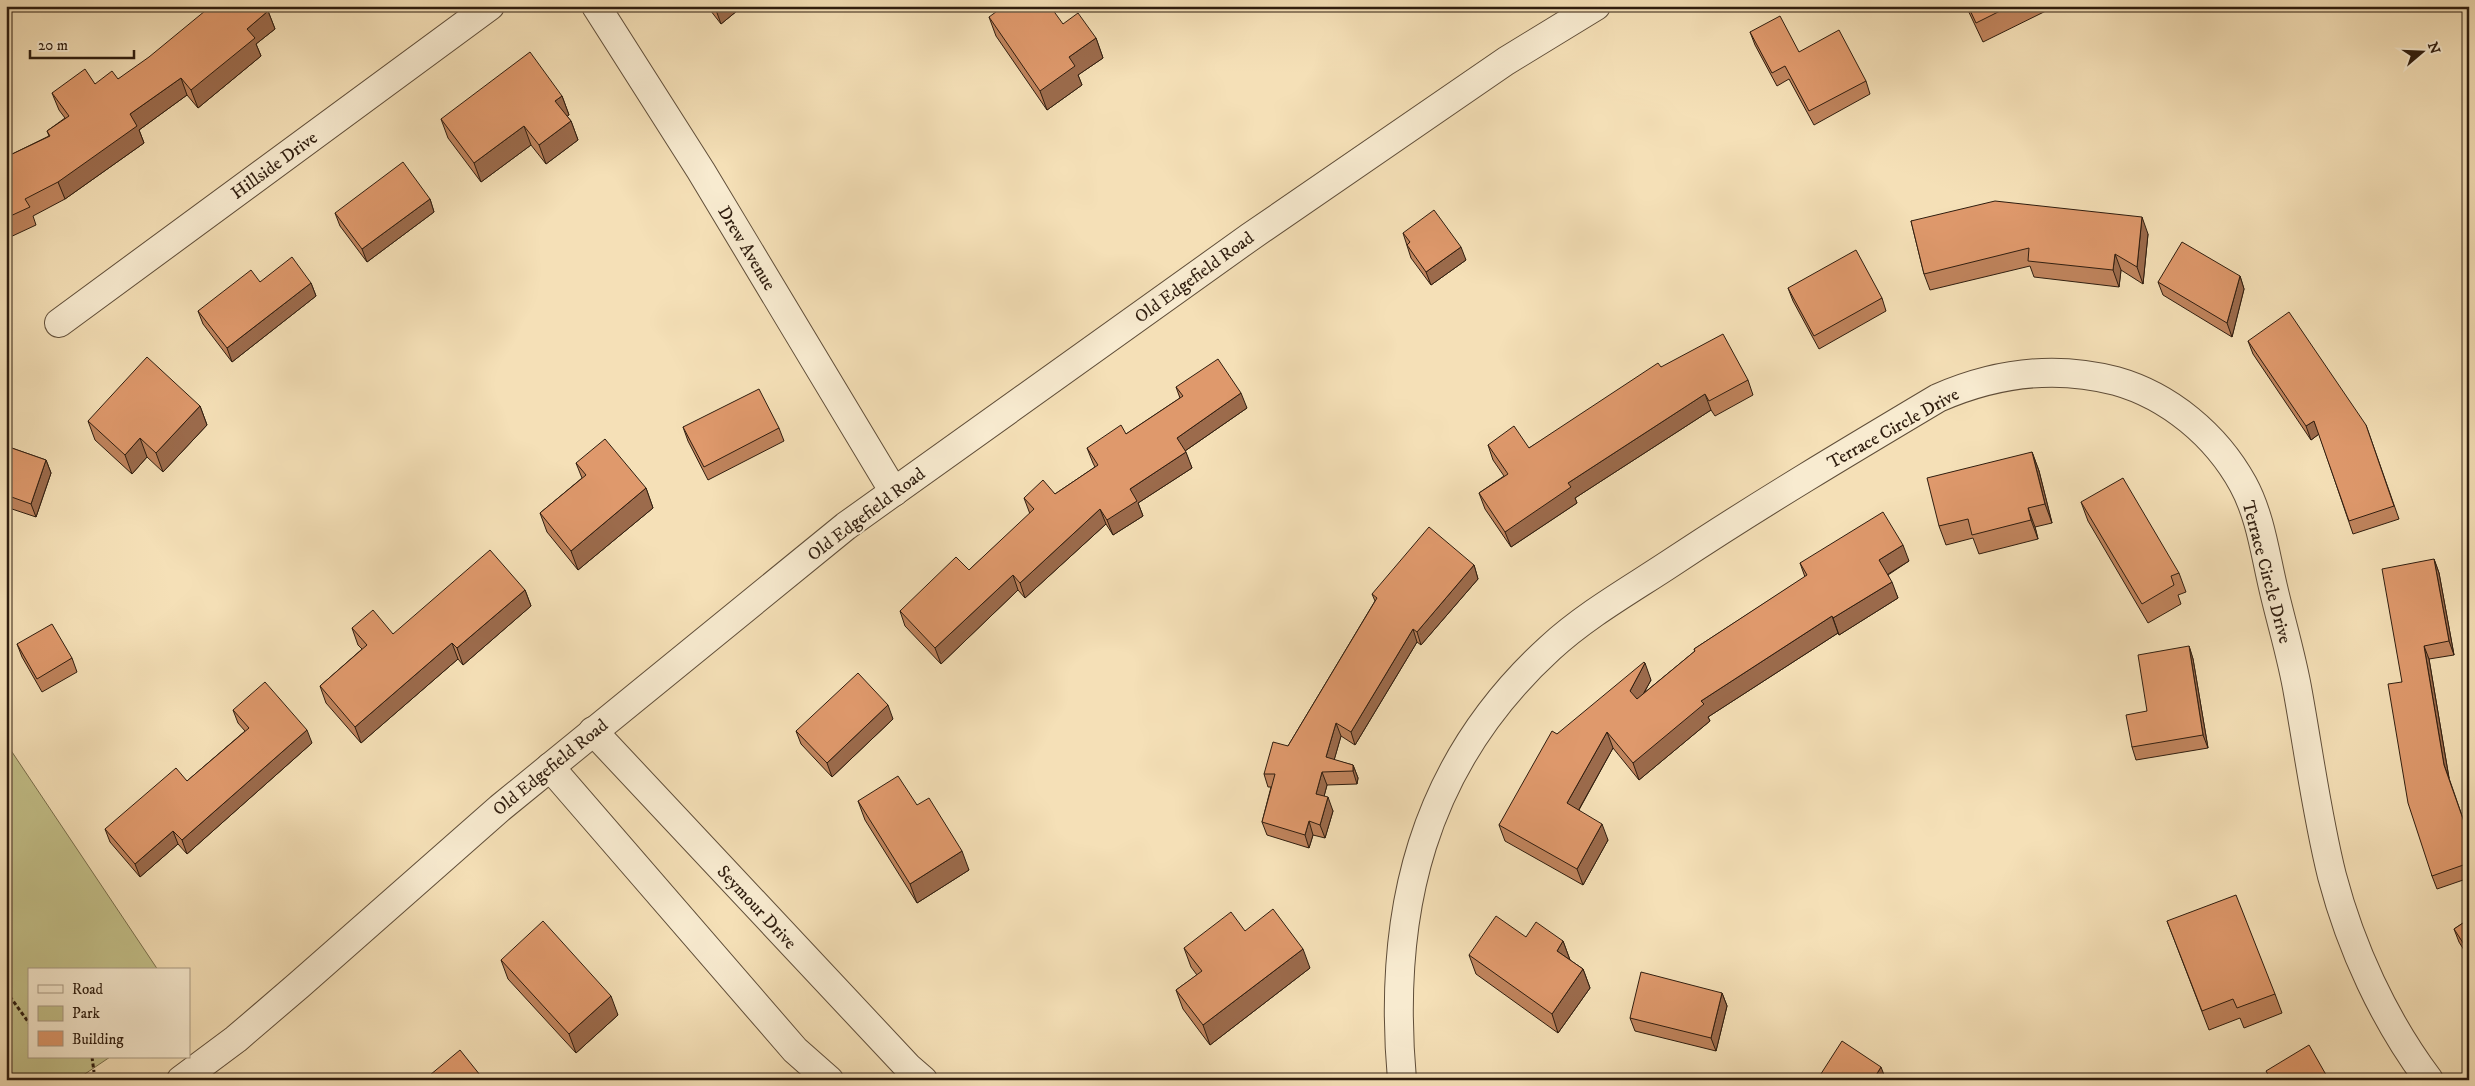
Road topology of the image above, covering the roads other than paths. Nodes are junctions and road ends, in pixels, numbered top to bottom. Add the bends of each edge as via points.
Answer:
1 (490, 6) edge
2 (596, 6) edge
3 (1596, 6) edge
4 (59, 323) dead end
5 (894, 492) junction
6 (593, 731) junction
7 (550, 767) junction
8 (181, 1080) edge
9 (829, 1080) edge
10 (923, 1080) edge
11 (1402, 1080) edge
12 (2429, 1080) edge

1 - 4 street, Hillside Drive
2 - 5 street, Drew Avenue via 701,171
3 - 5 street, Old Edgefield Road via 1506,60 1258,231
5 - 6 street, Old Edgefield Road via 846,526
6 - 7 street, Old Edgefield Road
6 - 10 street, Seymour Drive
7 - 8 street, Old Edgefield Road via 236,1039
7 - 9 street via 795,1050
11 - 12 street, Terrace Circle Drive via 1398,1001 1400,950 1408,901 1426,832 1464,749 1520,677 1588,618 1741,516 1938,398 1997,378 2033,372 2065,372 2127,384 2156,397 2206,435 2243,485 2256,513 2298,690 2332,877 2370,980 2395,1028

